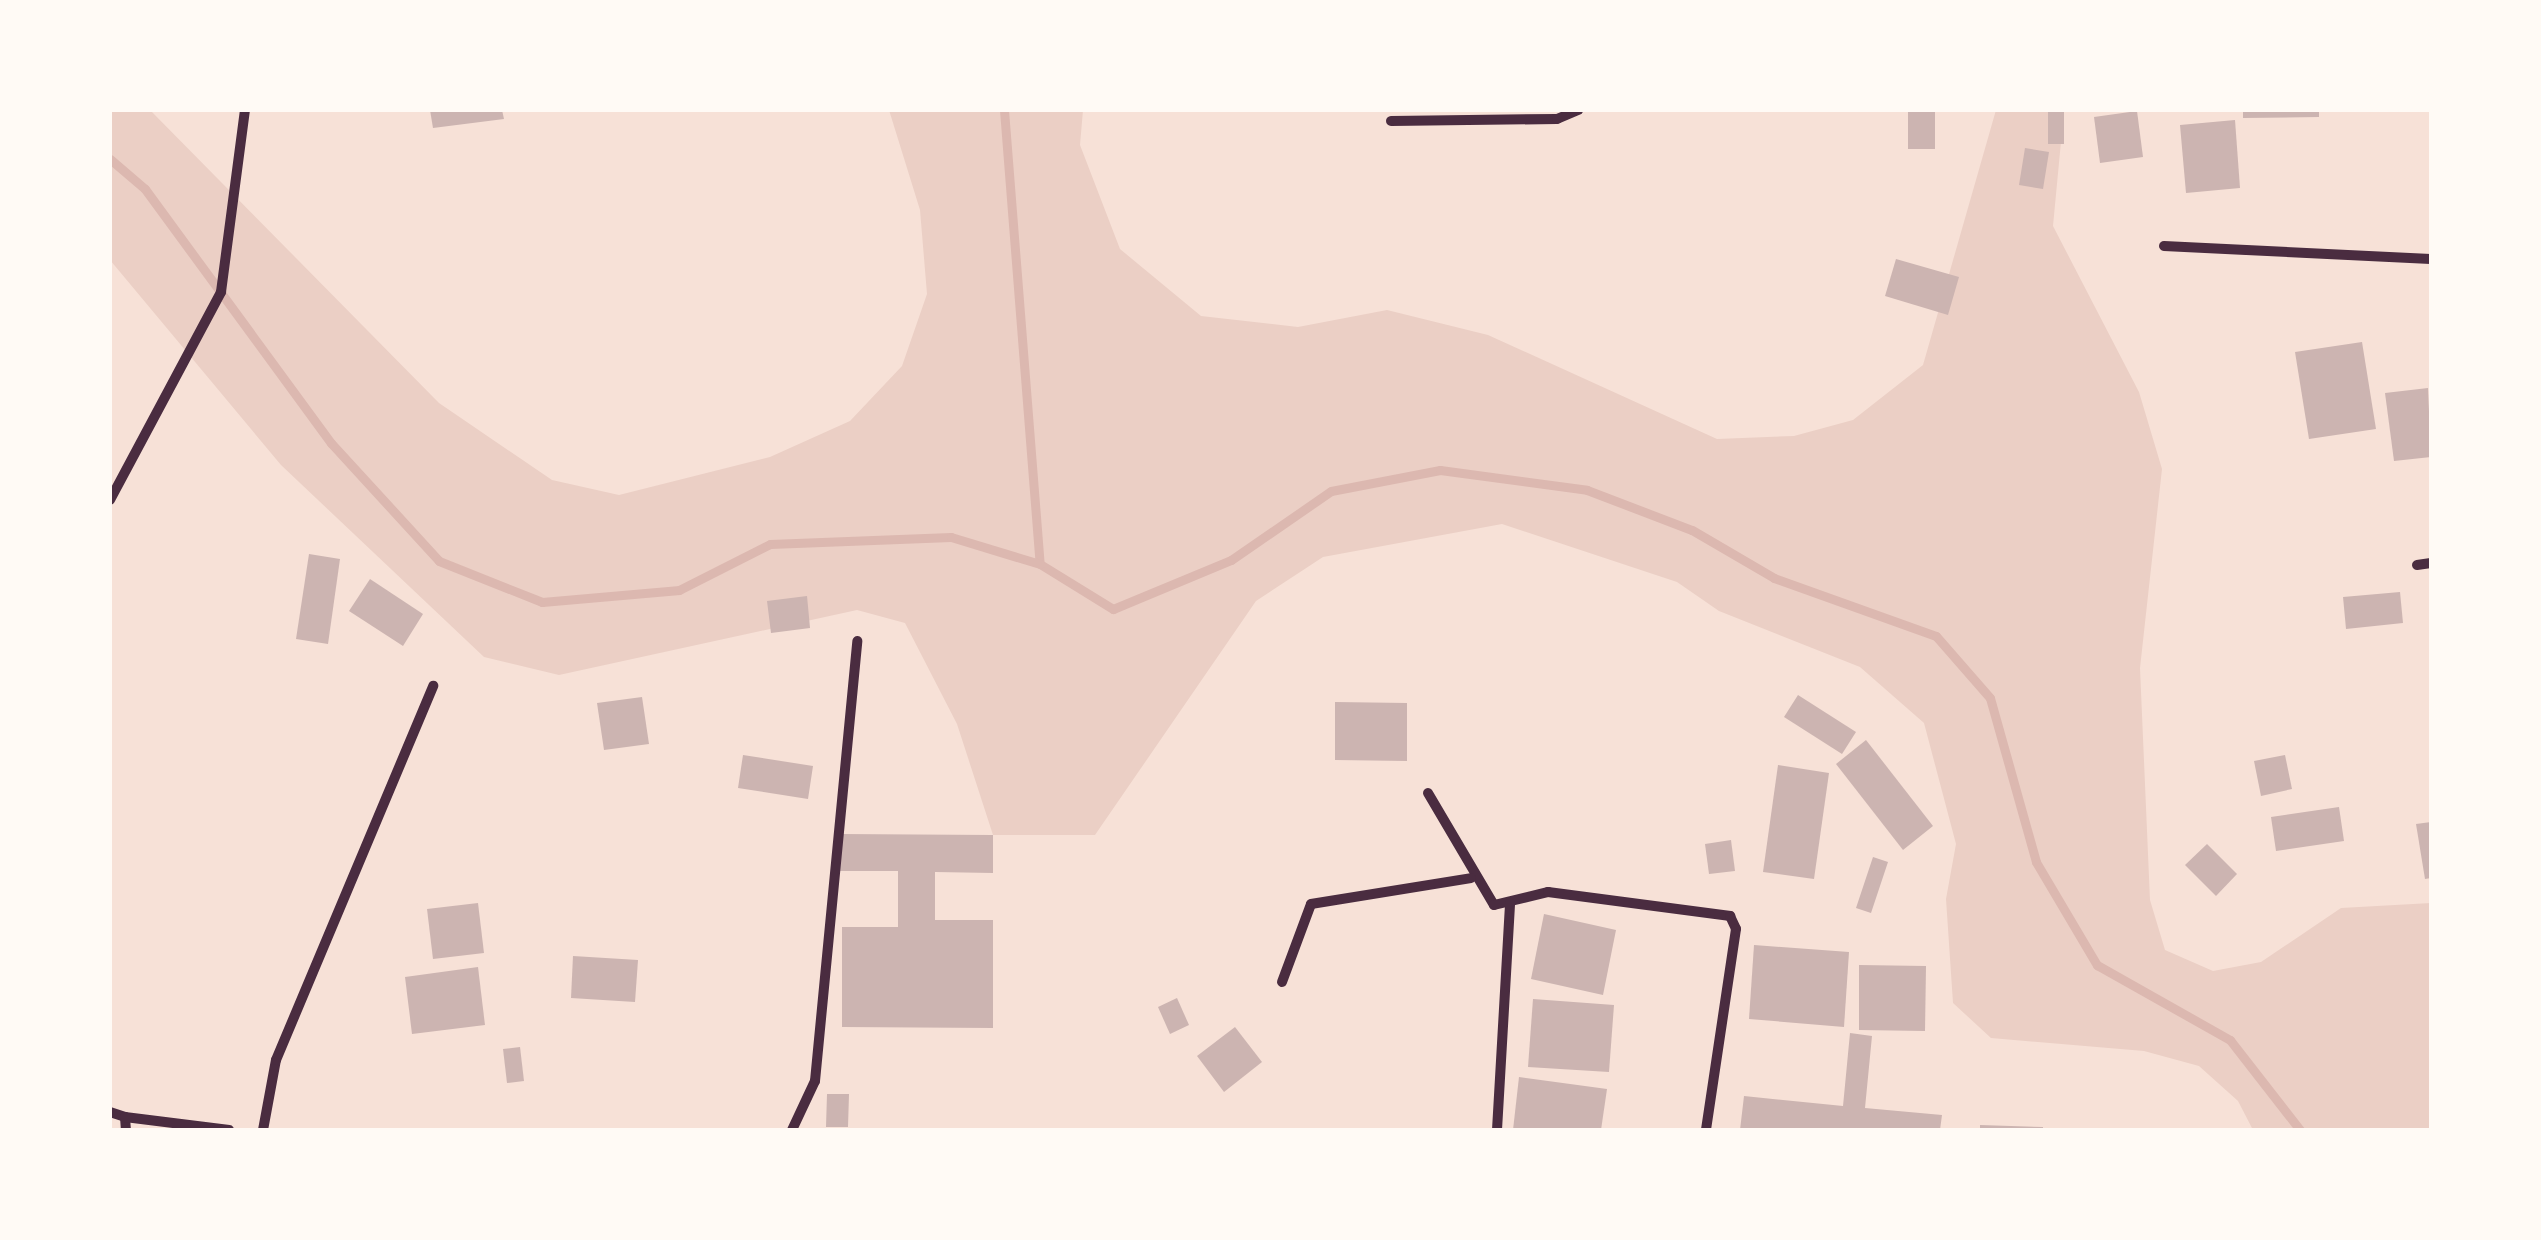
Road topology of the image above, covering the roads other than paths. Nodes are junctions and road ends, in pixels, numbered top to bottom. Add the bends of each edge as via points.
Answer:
1 (245, 110) edge
2 (1578, 110) edge
3 (1391, 121) dead end
4 (2164, 246) dead end
5 (2431, 259) edge
6 (110, 500) edge
7 (2431, 563) edge
8 (2417, 565) dead end
9 (857, 641) dead end
10 (432, 686) dead end
11 (1428, 793) dead end
12 (1472, 878) junction
13 (1510, 903) junction
14 (1282, 982) dead end
15 (110, 1112) edge
16 (125, 1117) junction
17 (126, 1130) edge
18 (229, 1130) edge
19 (263, 1130) edge
20 (792, 1130) edge
21 (1497, 1130) edge
22 (1706, 1130) edge

1 - 6 street via 222,292
2 - 3 street via 1557,119
4 - 5 street
7 - 8 street
9 - 20 street via 814,1082
10 - 19 street via 276,1060
11 - 12 street
12 - 13 street via 1486,901
12 - 14 street via 1311,904
13 - 21 street
13 - 22 street via 1548,892 1730,916
15 - 16 street
16 - 17 street
16 - 18 street

